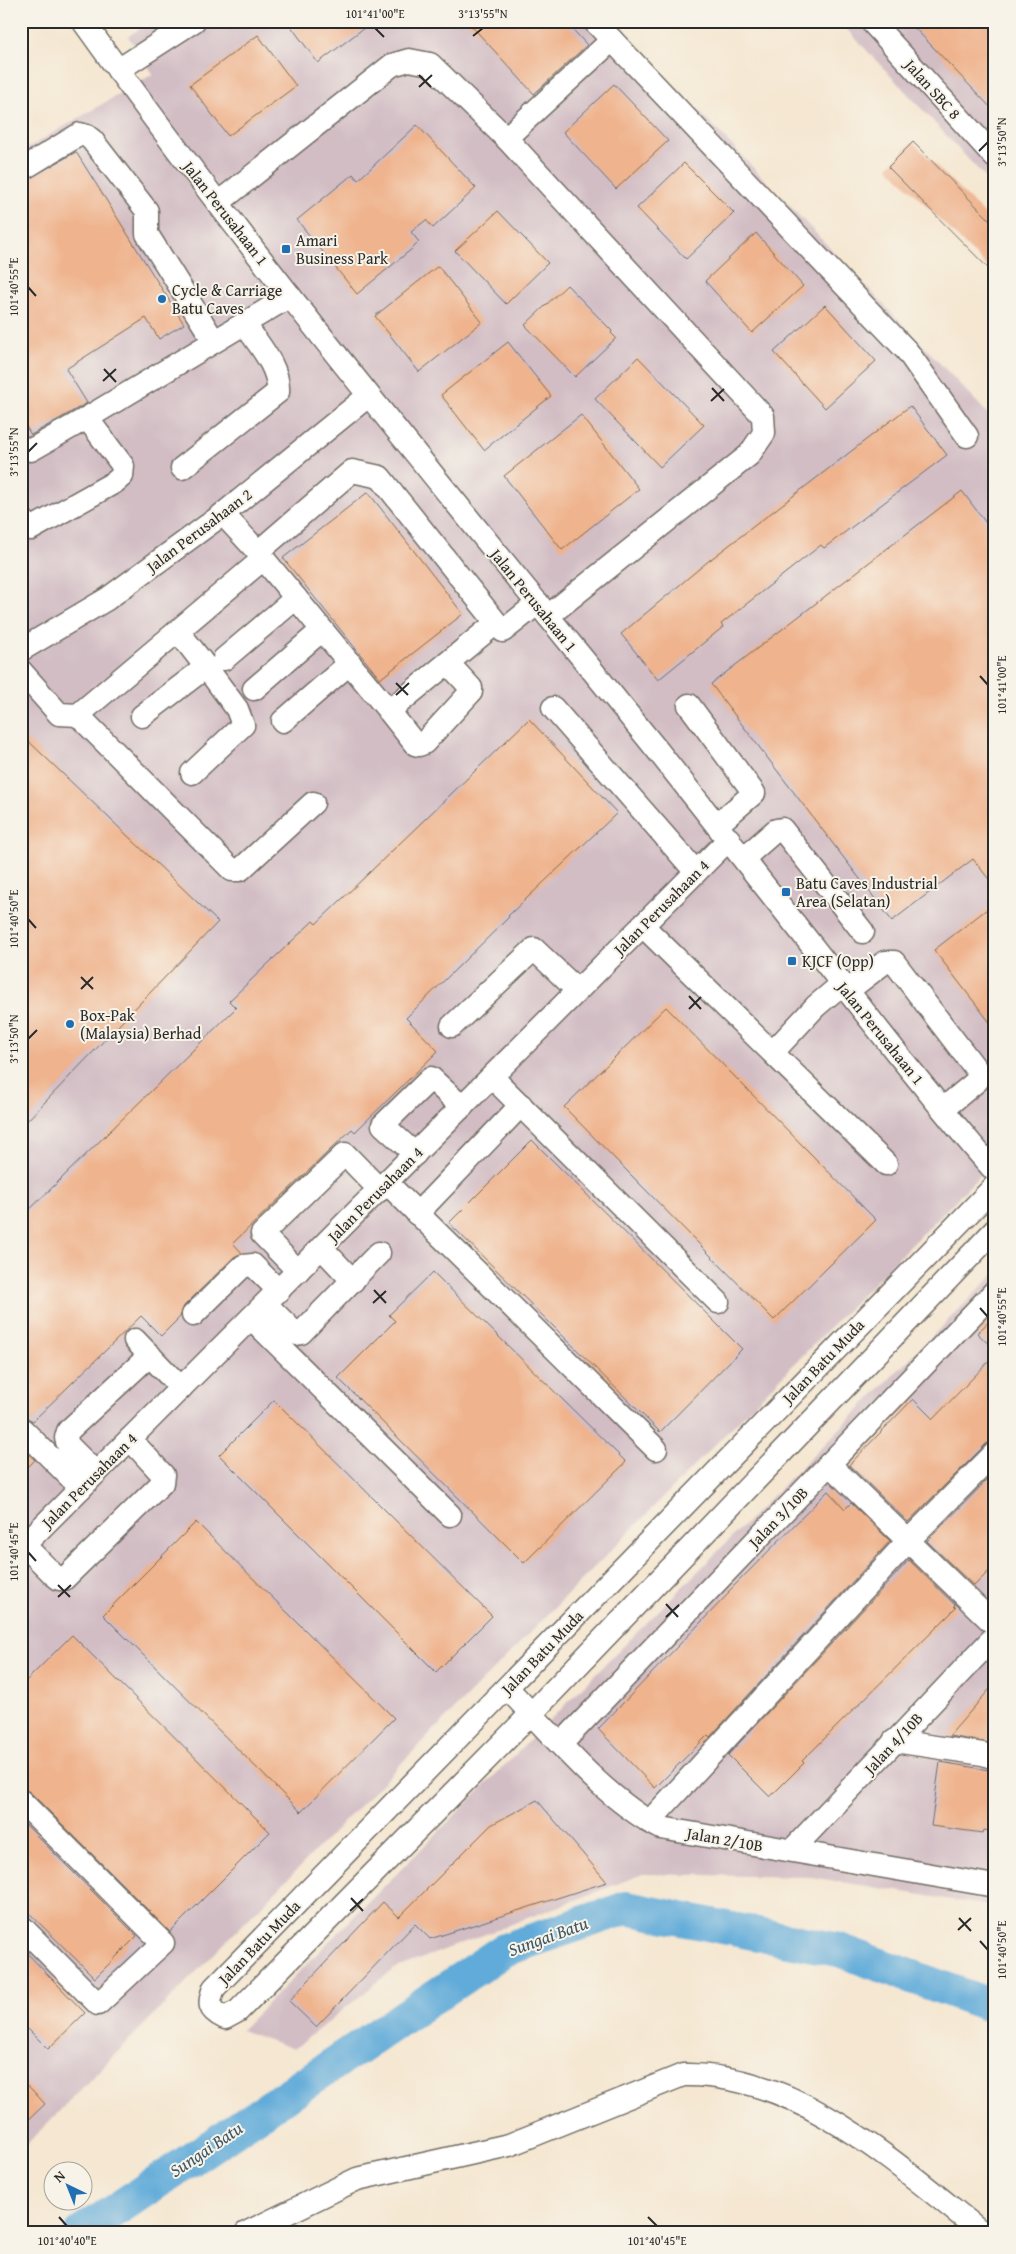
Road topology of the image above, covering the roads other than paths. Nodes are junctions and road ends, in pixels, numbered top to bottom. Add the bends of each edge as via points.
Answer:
1 (83, 21) edge
2 (194, 21) edge
3 (594, 21) edge
4 (871, 21) edge
5 (612, 40) junction
6 (118, 70) junction
7 (506, 138) junction
8 (995, 156) edge
9 (21, 170) edge
10 (218, 203) junction
11 (290, 296) junction
12 (244, 322) junction
13 (214, 341) junction
14 (368, 396) junction
15 (87, 418) junction
16 (967, 436) dead end
17 (21, 447) edge
18 (182, 468) dead end
19 (223, 514) junction
20 (21, 518) edge
21 (260, 556) junction
22 (296, 598) junction
23 (543, 610) junction
24 (496, 623) junction
25 (322, 630) junction
26 (178, 631) junction
27 (21, 650) edge
28 (215, 663) junction
29 (350, 663) junction
30 (448, 663) junction
31 (21, 671) edge
32 (254, 689) dead end
33 (689, 704) dead end
34 (553, 708) dead end
35 (389, 711) junction
36 (78, 715) junction
37 (142, 716) dead end
38 (283, 720) dead end
39 (192, 774) dead end
40 (313, 803) dead end
41 (723, 832) junction
42 (744, 858) junction
43 (696, 872) junction
44 (642, 925) junction
45 (863, 932) dead end
46 (844, 988) junction
47 (577, 990) junction
48 (452, 1026) dead end
49 (772, 1052) junction
50 (492, 1077) junction
51 (520, 1105) junction
52 (462, 1107) junction
53 (943, 1109) junction
54 (415, 1154) junction
55 (886, 1164) dead end
56 (995, 1171) edge
57 (995, 1186) edge
58 (383, 1187) junction
59 (417, 1214) junction
60 (995, 1230) edge
61 (322, 1248) junction
62 (379, 1253) dead end
63 (298, 1272) junction
64 (353, 1281) junction
65 (995, 1291) edge
66 (718, 1302) dead end
67 (265, 1304) junction
68 (193, 1315) dead end
69 (181, 1388) junction
70 (23, 1430) dead end
71 (130, 1439) junction
72 (656, 1449) dead end
73 (995, 1453) edge
74 (829, 1464) junction
75 (89, 1481) junction
76 (450, 1514) dead end
77 (908, 1541) junction
78 (23, 1547) edge
79 (995, 1624) edge
80 (995, 1636) edge
81 (507, 1688) junction
82 (532, 1713) junction
83 (894, 1741) junction
84 (561, 1744) junction
85 (995, 1758) edge
86 (21, 1801) edge
87 (649, 1822) junction
88 (792, 1850) junction
89 (995, 1886) edge
90 (21, 1926) edge
91 (246, 2233) edge
92 (983, 2233) edge

1 - 6 street, Jalan Perusahaan 1
2 - 6 street
3 - 5 street
4 - 8 street, Jalan SBC 8
5 - 7 street
5 - 16 street via 907,351
6 - 10 street, Jalan Perusahaan 1
7 - 10 street via 430,64 409,60 392,66
7 - 23 street via 763,416 764,433 749,454
9 - 13 street via 80,134 92,140 147,211 147,234
10 - 11 street, Jalan Perusahaan 1
11 - 12 street
11 - 14 street, Jalan Perusahaan 1
12 - 13 street
12 - 18 street via 275,372 278,392
13 - 15 street
14 - 19 street, Jalan Perusahaan 2
14 - 23 street, Jalan Perusahaan 1
15 - 17 street via 31,450
15 - 20 street via 123,466 122,476 32,529
19 - 21 street
19 - 27 street, Jalan Perusahaan 2 via 107,599
21 - 22 street
21 - 24 street via 352,471 380,477
21 - 26 street
22 - 25 street
22 - 28 street
23 - 24 street via 503,631
23 - 41 street, Jalan Perusahaan 1
24 - 30 street
25 - 29 street
25 - 32 street
26 - 28 street
26 - 36 street
28 - 37 street
28 - 39 street via 243,724
29 - 35 street
29 - 38 street
30 - 35 street
30 - 35 street via 471,692 424,743 415,744
31 - 36 street via 59,714
33 - 41 street, Jalan Perusahaan 4 via 754,794
34 - 43 street
36 - 40 street via 232,870 240,870
41 - 42 street, Jalan Perusahaan 1
41 - 43 street, Jalan Perusahaan 4
42 - 45 street via 776,830 782,829
42 - 46 street, Jalan Perusahaan 1
43 - 44 street, Jalan Perusahaan 4
44 - 47 street, Jalan Perusahaan 4
44 - 49 street
46 - 49 street via 816,1006
46 - 53 street, Jalan Perusahaan 1
46 - 53 street via 885,962 894,962 979,1073 978,1080
47 - 48 street via 534,949
47 - 50 street, Jalan Perusahaan 4
49 - 55 street
50 - 51 street
50 - 52 street, Jalan Perusahaan 4
51 - 59 street
51 - 66 street
52 - 54 street, Jalan Perusahaan 4
52 - 54 street via 431,1078 383,1125
53 - 56 street, Jalan Perusahaan 1
54 - 58 street, Jalan Perusahaan 4
57 - 81 street, Jalan Batu Muda
58 - 59 street
58 - 61 street, Jalan Perusahaan 4
58 - 63 street via 345,1154 262,1234
59 - 72 street
60 - 82 street, Jalan Batu Muda
61 - 63 street, Jalan Perusahaan 4
61 - 64 street
62 - 64 street
63 - 67 street, Jalan Perusahaan 4
64 - 67 street via 301,1333 296,1334
65 - 74 street, Jalan 3/10B
67 - 68 street via 253,1265 243,1266
67 - 69 street, Jalan Perusahaan 4
67 - 76 street
69 - 71 street, Jalan Perusahaan 4
69 - 75 street via 142,1347 68,1431 68,1445
70 - 75 street
71 - 75 street, Jalan Perusahaan 4
71 - 78 street via 163,1474 162,1483 64,1579 59,1579
73 - 77 street
74 - 77 street
74 - 84 street, Jalan 3/10B
75 - 78 street, Jalan Perusahaan 4
77 - 79 street
77 - 87 street
80 - 83 street, Jalan 4/10B
81 - 82 street, Jalan 2/10B
81 - 82 street, Jalan Batu Muda via 214,1988 209,2000 215,2014 225,2018 238,2011
82 - 84 street, Jalan 2/10B
83 - 85 street
83 - 88 street, Jalan 4/10B
84 - 87 street, Jalan 2/10B via 612,1795
86 - 90 street via 163,1943 98,2004
87 - 88 street, Jalan 2/10B via 661,1828
88 - 89 street, Jalan 2/10B
91 - 92 street via 357,2179 508,2145 683,2075 706,2075 752,2084 815,2110 876,2150

